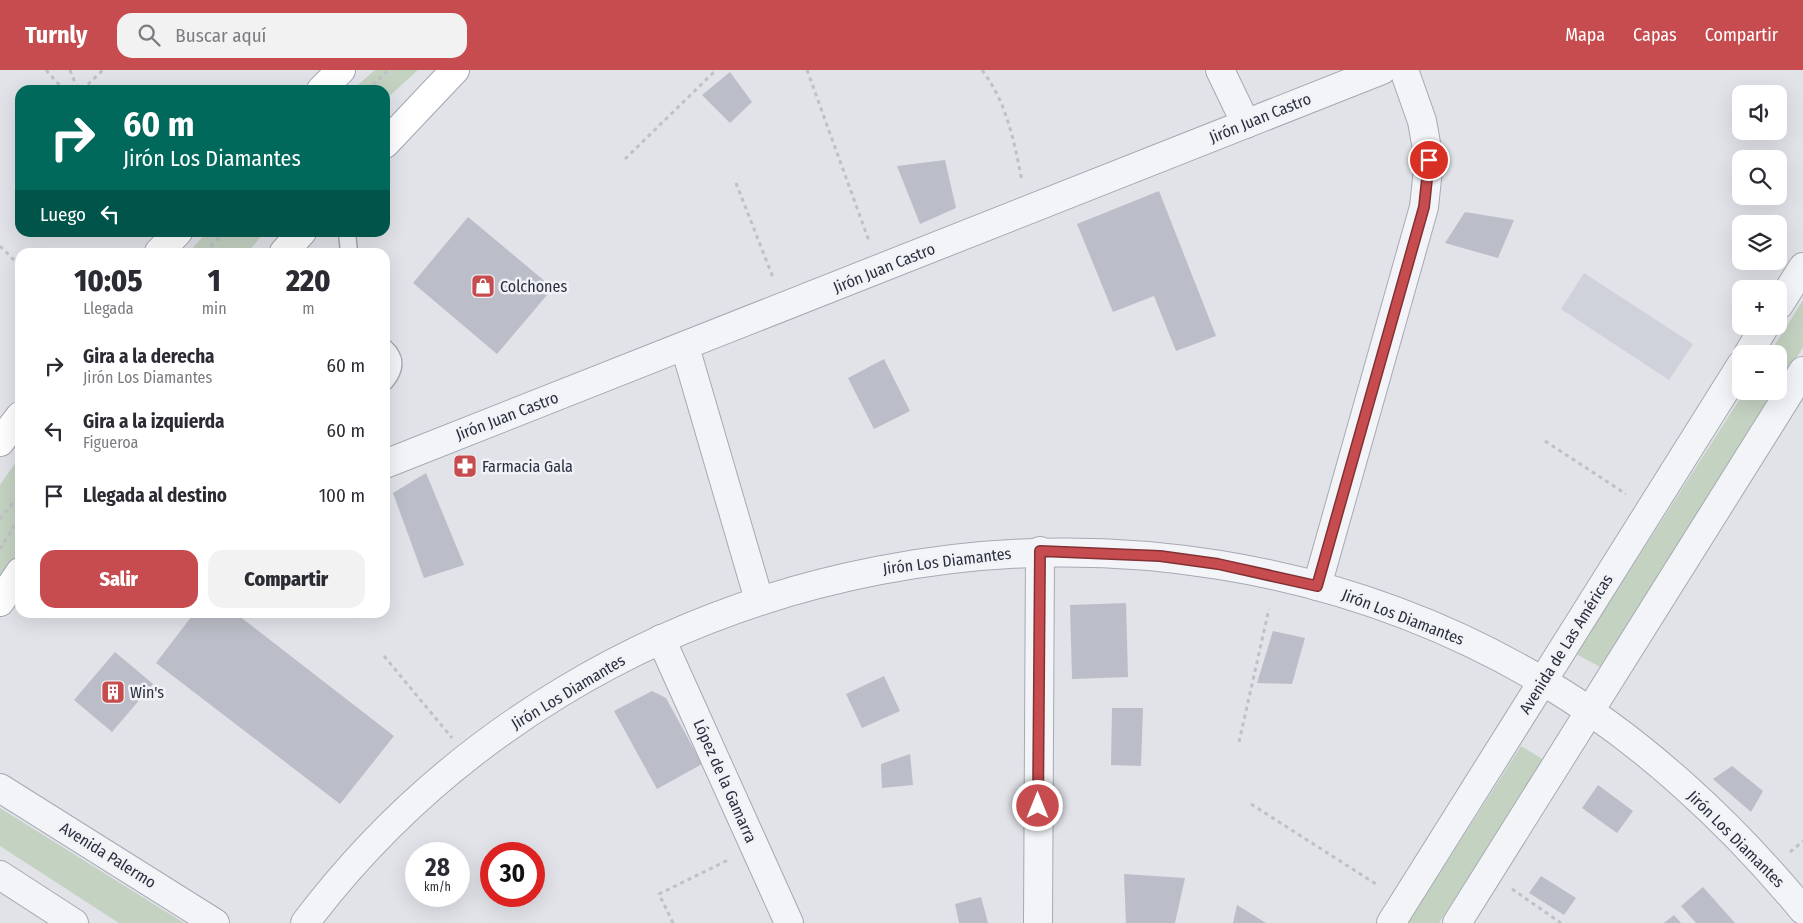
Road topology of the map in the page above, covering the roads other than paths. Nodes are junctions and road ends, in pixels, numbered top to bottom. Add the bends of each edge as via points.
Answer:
1 (341, 70) edge
2 (455, 70) edge
3 (1220, 70) edge
4 (1382, 70) edge
5 (1404, 70) edge
6 (326, 85) edge
7 (1246, 124) junction
8 (390, 139) edge
9 (173, 237) edge
10 (298, 237) edge
11 (163, 248) edge
12 (288, 248) edge
13 (1803, 266) edge
14 (1787, 292) edge
15 (685, 347) junction
16 (390, 352) edge
17 (1803, 372) edge
18 (390, 373) edge
19 (1732, 379) edge
20 (15, 422) edge
21 (0, 442) edge
22 (390, 462) edge
23 (1040, 551) junction
24 (15, 580) edge
25 (1317, 586) junction
26 (759, 600) junction
27 (0, 602) edge
28 (661, 639) junction
29 (1543, 681) junction
30 (1590, 711) junction
31 (0, 788) edge
32 (0, 875) edge
33 (1803, 910) edge
34 (1397, 912) edge
35 (74, 923) edge
36 (215, 923) edge
37 (305, 923) edge
38 (789, 923) edge
39 (1038, 923) edge
40 (1457, 923) edge

1 - 6 main road
2 - 8 main road
3 - 7 street
4 - 7 street, Jirón Juan Castro
5 - 25 street via 1422,121 1429,160 1424,207
7 - 15 street, Jirón Juan Castro
9 - 11 main road
10 - 12 main road
13 - 14 street
15 - 22 street, Jirón Juan Castro
15 - 26 street
16 - 18 lane via 394,366
17 - 30 street
19 - 29 street, Avenida de Las Américas
20 - 21 main road
23 - 25 street, Jirón Los Diamantes via 1160,556
23 - 26 street, Jirón Los Diamantes via 898,565 828,580
23 - 39 street
24 - 27 main road
25 - 29 street, Jirón Los Diamantes via 1433,626
26 - 28 street, Jirón Los Diamantes
28 - 37 street, Jirón Los Diamantes via 561,693 469,757 365,852
28 - 38 street, López de la Gamarra
29 - 30 street, Jirón Los Diamantes
29 - 34 street, Avenida de Las Américas
30 - 33 street, Jirón Los Diamantes via 1673,776 1723,821
30 - 40 street
31 - 36 street, Avenida Palermo
32 - 35 street

